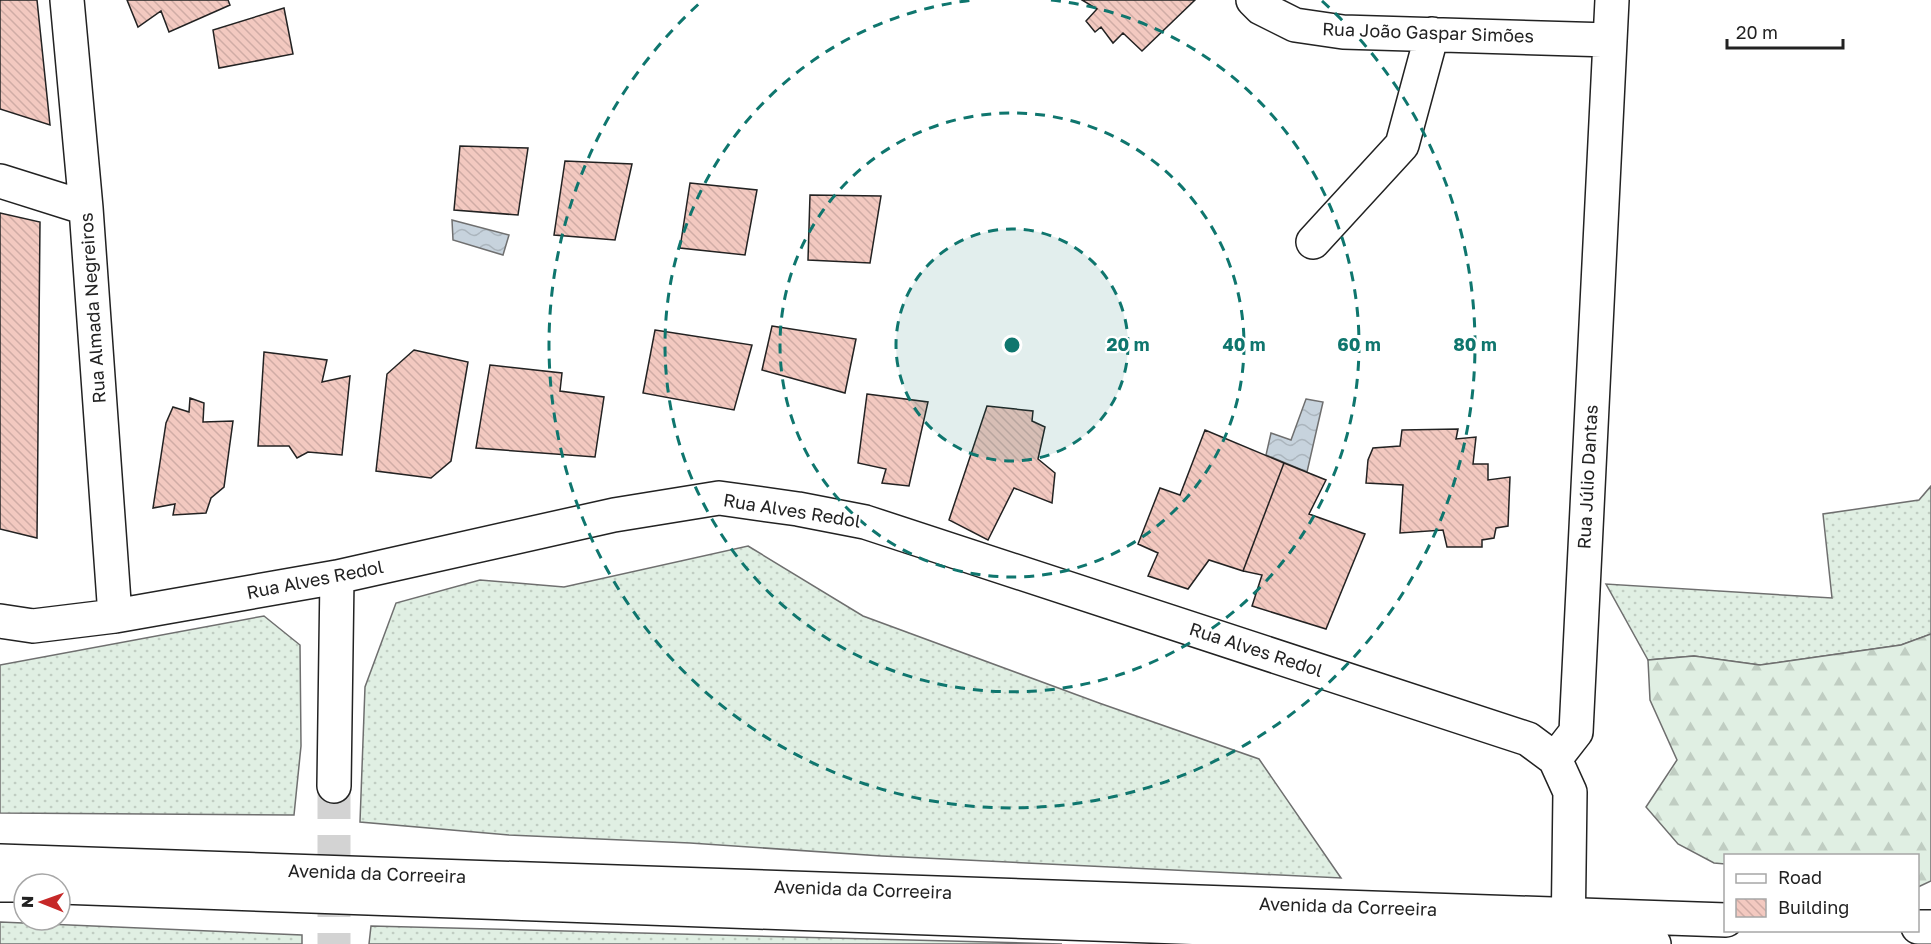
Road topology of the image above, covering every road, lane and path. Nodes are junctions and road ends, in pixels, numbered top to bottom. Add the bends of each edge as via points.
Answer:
1 (67, 0) edge
2 (1253, 0) edge
3 (1612, 0) edge
4 (1432, 34) junction
5 (1610, 39) junction
6 (0, 181) edge
7 (86, 207) junction
8 (1313, 242) dead end
9 (337, 577) junction
10 (115, 616) junction
11 (0, 621) edge
12 (1555, 759) junction
13 (334, 786) tunnel mouth
14 (0, 861) edge
15 (72, 887) edge
16 (1724, 920) edge
17 (1568, 933) edge
18 (1654, 944) edge

1 - 7 street, Rua Almada Negreiros
2 - 4 street, Rua João Gaspar Simões via 1295,25 1343,32
3 - 5 street, Rua Júlio Dantas
4 - 5 street, Rua João Gaspar Simões
4 - 8 street via 1402,145
5 - 12 street, Rua Júlio Dantas via 1576,732
6 - 7 street
7 - 10 street, Rua Almada Negreiros
9 - 10 street, Rua Alves Redol
9 - 12 street, Rua Alves Redol via 614,515 719,498 798,509 865,522 1517,735
9 - 13 street
10 - 11 street, Rua Alves Redol via 33,626
12 - 17 street via 1570,792
14 - 17 street, Avenida da Correeira
15 - 17 street, Avenida da Correeira
16 - 17 street, Avenida da Correeira
17 - 18 street, Avenida da Correeira

